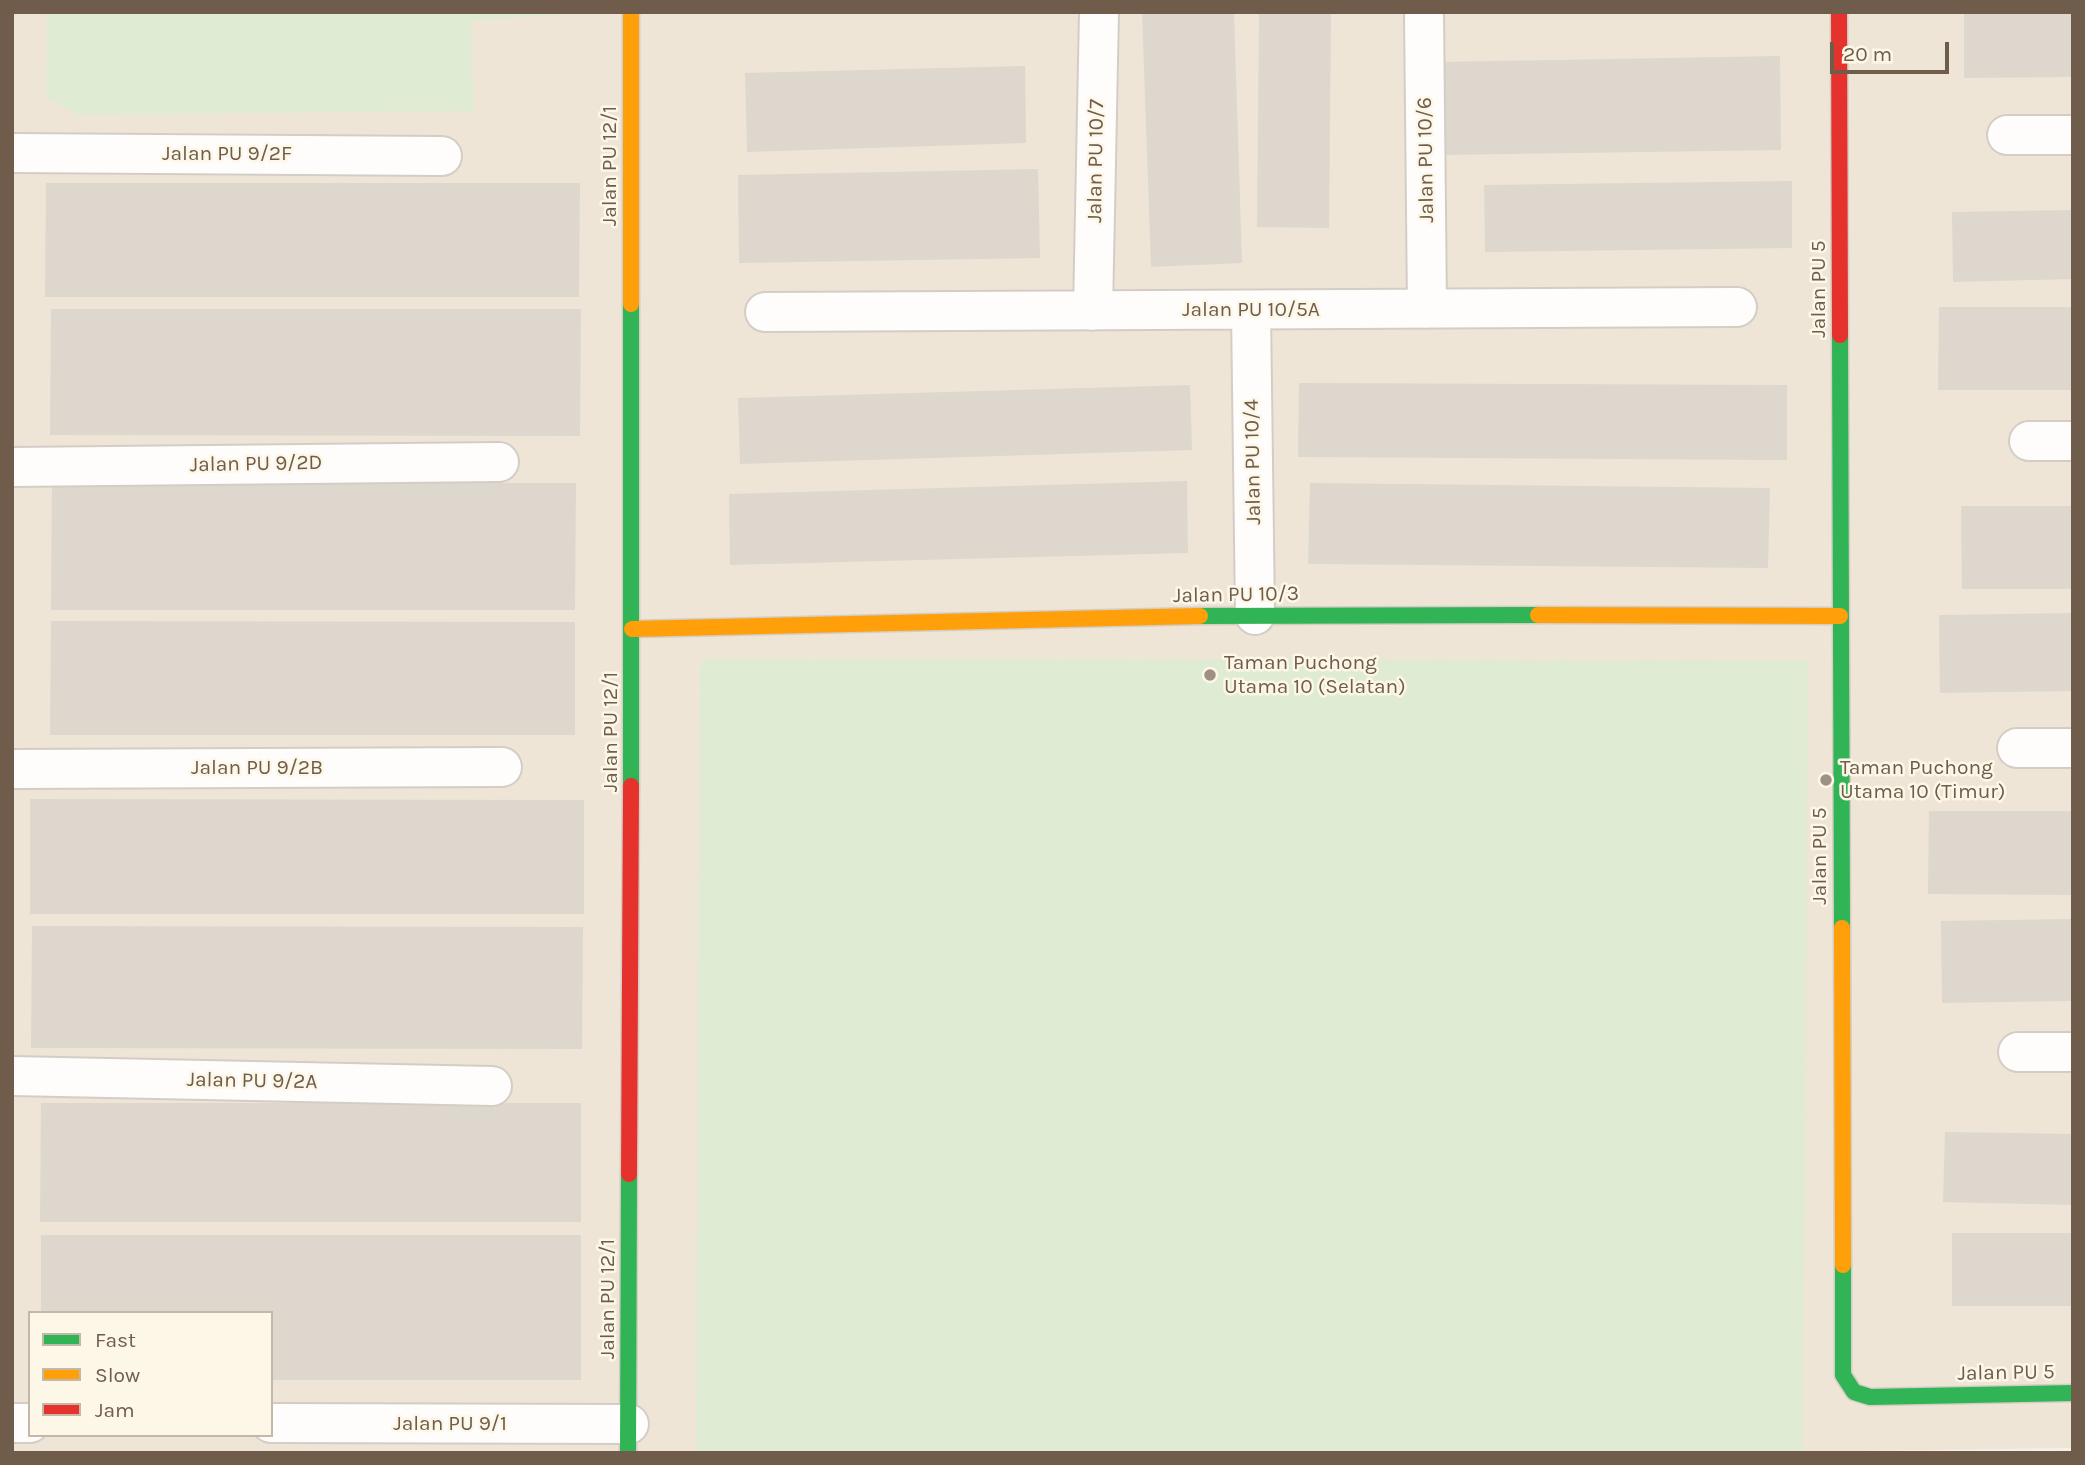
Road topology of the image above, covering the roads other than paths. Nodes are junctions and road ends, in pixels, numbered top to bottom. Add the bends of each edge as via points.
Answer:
1 (631, 12) edge
2 (1098, 12) edge
3 (1424, 12) edge
4 (1839, 12) edge
5 (2007, 135) dead end
6 (2073, 135) edge
7 (12, 153) edge
8 (442, 156) dead end
9 (1737, 307) dead end
10 (1427, 309) junction
11 (1093, 310) junction
12 (1251, 310) junction
13 (765, 312) dead end
14 (2029, 441) dead end
15 (2073, 441) edge
16 (499, 462) dead end
17 (12, 467) edge
18 (1255, 615) junction
19 (1840, 615) junction
20 (632, 629) junction
21 (2017, 748) dead end
22 (2073, 748) edge
23 (502, 767) dead end
24 (12, 769) edge
25 (2018, 1052) dead end
26 (2073, 1052) edge
27 (12, 1076) edge
28 (492, 1086) dead end
29 (2073, 1393) edge
30 (273, 1423) edge
31 (629, 1438) edge

1 - 20 street, Jalan PU 12/1
2 - 11 street, Jalan PU 10/7
3 - 10 street, Jalan PU 10/6
4 - 19 street, Jalan PU 5
5 - 6 street
7 - 8 street, Jalan PU 9/2F
9 - 10 street, Jalan PU 10/5A
10 - 12 street, Jalan PU 10/5A
11 - 12 street, Jalan PU 10/5A
11 - 13 street, Jalan PU 10/5A
12 - 18 street, Jalan PU 10/4
14 - 15 street
16 - 17 street, Jalan PU 9/2D
18 - 19 street, Jalan PU 10/3
18 - 20 street, Jalan PU 10/3
19 - 29 street, Jalan PU 5 via 1843,1375 1854,1392 1870,1397
20 - 31 street, Jalan PU 12/1
21 - 22 street
23 - 24 street, Jalan PU 9/2B
25 - 26 street
27 - 28 street, Jalan PU 9/2A
30 - 31 street, Jalan PU 9/1

